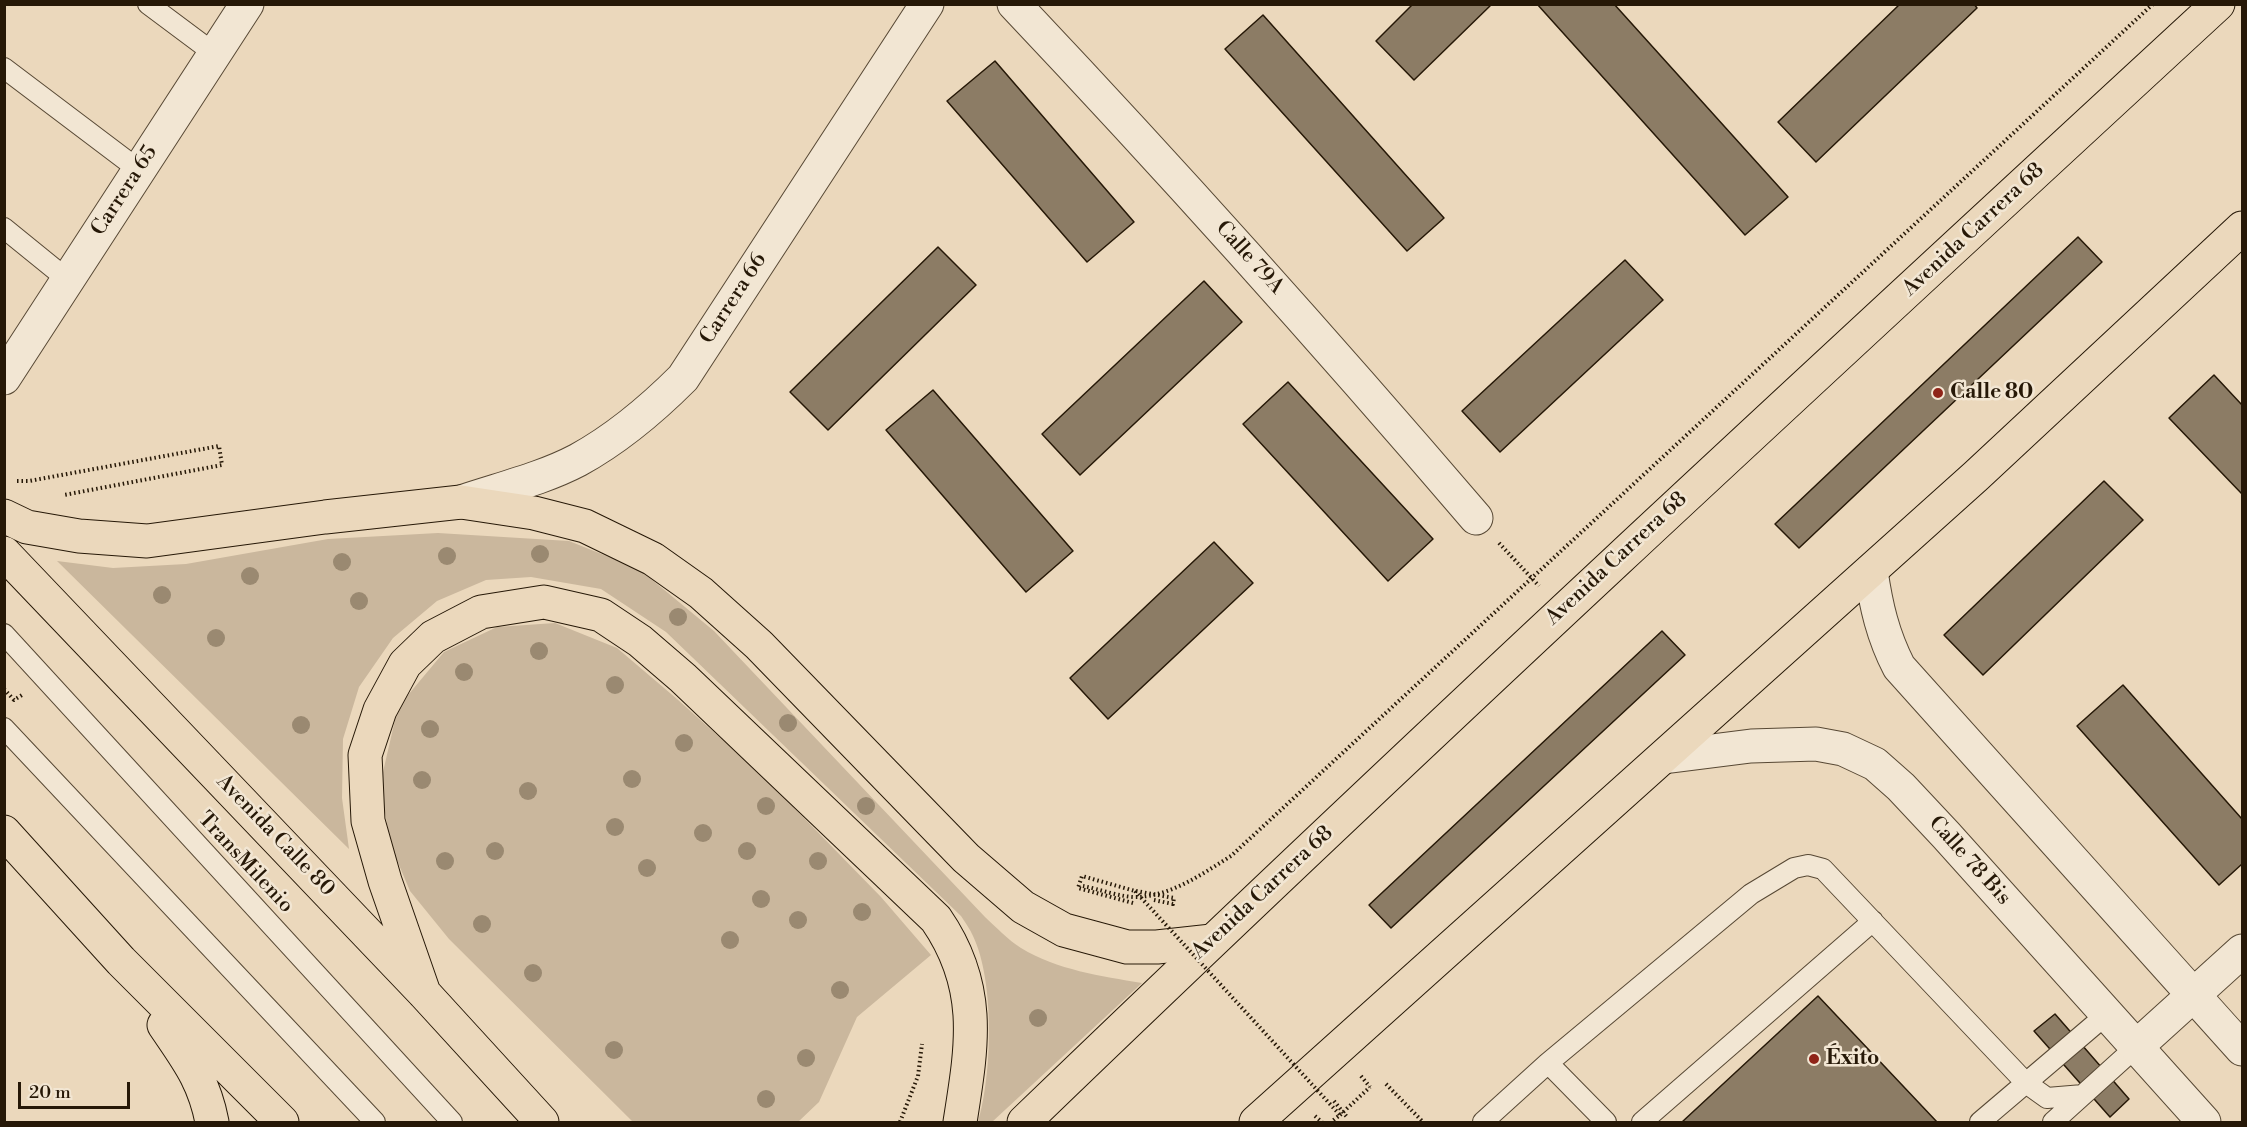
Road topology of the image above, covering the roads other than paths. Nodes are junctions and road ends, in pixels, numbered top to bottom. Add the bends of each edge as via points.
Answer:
1 (148, 4) edge
2 (247, 4) edge
3 (927, 4) edge
4 (1014, 4) edge
5 (2218, 4) edge
6 (215, 54) junction
7 (4, 68) edge
8 (139, 170) junction
9 (4, 228) edge
10 (2242, 228) edge
11 (68, 280) junction
12 (4, 378) edge
13 (461, 502) junction
14 (4, 516) edge
15 (1476, 518) road end
16 (4, 553) edge
17 (1871, 571) junction
18 (4, 634) edge
19 (4, 728) edge
20 (1664, 757) junction
21 (4, 832) edge
22 (1873, 921) junction
23 (1212, 941) junction
24 (2242, 951) edge
25 (122, 961) junction
26 (424, 993) junction
27 (2194, 995) junction
28 (2107, 1014) junction
29 (2136, 1047) junction
30 (2242, 1049) edge
31 (1548, 1063) junction
32 (2026, 1083) junction
33 (2083, 1095) junction
34 (212, 1122) edge
35 (282, 1122) edge
36 (375, 1122) edge
37 (452, 1122) edge
38 (542, 1122) edge
39 (960, 1122) edge
40 (1024, 1122) edge
41 (1256, 1122) edge
42 (1483, 1122) edge
43 (1606, 1122) edge
44 (1642, 1122) edge
45 (1980, 1122) edge
46 (2053, 1122) edge
47 (2204, 1122) edge

1 - 6 lane
2 - 6 street, Carrera 65
3 - 13 street, Carrera 66 via 683,378 653,408 576,461
4 - 15 street, Calle 79A via 1294,308
5 - 23 main road, Avenida Carrera 68 via 1562,610
6 - 8 street, Carrera 65
7 - 8 lane
8 - 11 street, Carrera 65
9 - 11 lane
10 - 17 main road
11 - 12 street, Carrera 65
13 - 14 main road via 147,541 69,534 27,526
13 - 23 main road via 534,513 585,526 653,559 701,593 759,645 966,858 1023,907 1064,930 1127,947
16 - 26 main road, Avenida Calle 80
17 - 20 main road
17 - 27 street via 1886,643 1899,667
18 - 37 lane, TransMilenio
19 - 36 lane
20 - 28 street, Calle 78 Bis via 1751,746 1816,744 1843,749 1875,764 1939,827
20 - 41 main road
21 - 25 main road
22 - 31 lane via 1823,869 1794,868 1751,894
22 - 32 lane
22 - 44 lane
23 - 40 main road, Avenida Carrera 68
24 - 27 street
25 - 34 main road via 194,1070 207,1098
25 - 35 main road
26 - 38 main road, Avenida Calle 80
26 - 39 main road via 368,821 364,755 380,711 405,664 433,638 481,612 544,602 601,615 640,641 682,678 936,919 952,941 961,963 972,1024
27 - 29 street
27 - 30 street
28 - 29 street, Calle 78 Bis
28 - 32 lane
29 - 33 lane
29 - 47 street, Calle 78 Bis
31 - 42 lane
31 - 43 lane
32 - 33 lane via 2047,1098
32 - 45 lane
33 - 46 lane

